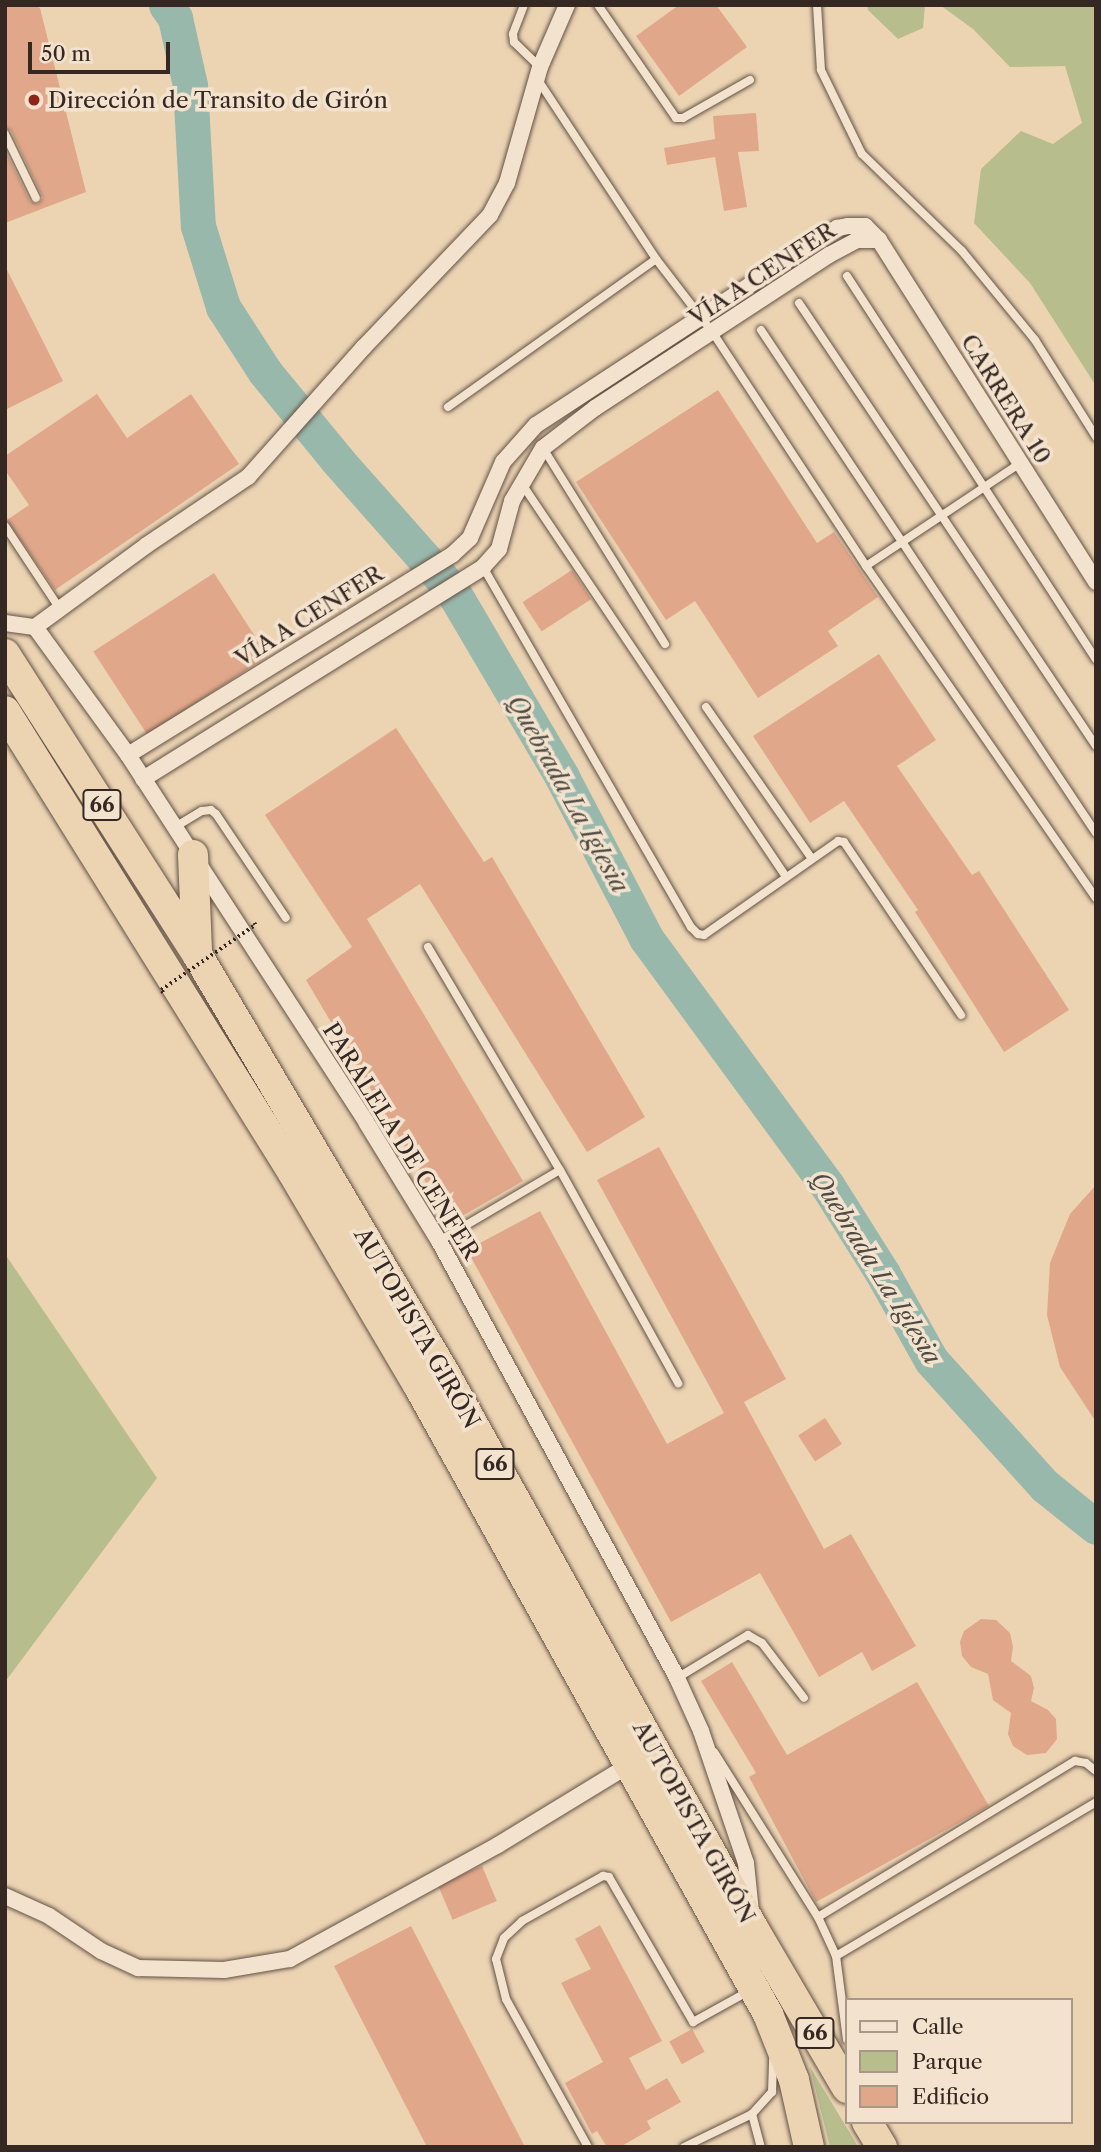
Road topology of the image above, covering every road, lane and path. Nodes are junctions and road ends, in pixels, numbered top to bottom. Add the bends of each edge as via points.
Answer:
1 (524, 5) edge
2 (567, 5) edge
3 (598, 5) edge
4 (817, 5) edge
5 (539, 73) junction
6 (750, 80) dead end
7 (5, 134) edge
8 (36, 198) dead end
9 (879, 240) junction
10 (656, 259) junction
11 (847, 275) dead end
12 (799, 303) dead end
13 (703, 319) junction
14 (761, 330) dead end
15 (713, 332) junction
16 (447, 407) dead end
17 (1096, 436) edge
18 (543, 448) junction
19 (1019, 464) junction
20 (521, 482) junction
21 (984, 487) junction
22 (940, 517) junction
23 (5, 526) edge
24 (901, 543) junction
25 (866, 566) junction
26 (483, 567) junction
27 (1096, 582) edge
28 (60, 609) junction
29 (5, 623) edge
30 (35, 627) junction
31 (665, 644) dead end
32 (5, 654) edge
33 (1096, 659) edge
34 (706, 707) dead end
35 (5, 711) edge
36 (1096, 746) edge
37 (128, 755) junction
38 (143, 779) junction
39 (175, 827) junction
40 (1096, 833) edge
41 (193, 855) junction
42 (811, 859) junction
43 (786, 877) junction
44 (1096, 898) edge
45 (286, 918) dead end
46 (254, 923) dead end
47 (428, 947) dead end
48 (198, 956) junction
49 (163, 993) dead end
50 (961, 1015) dead end
51 (560, 1170) junction
52 (439, 1241) junction
53 (678, 1383) dead end
54 (677, 1678) junction
55 (804, 1698) dead end
56 (701, 1731) junction
57 (629, 1765) junction
58 (1096, 1771) edge
59 (1096, 1802) edge
60 (5, 1896) edge
61 (818, 1917) junction
62 (752, 1926) junction
63 (836, 1956) junction
64 (761, 2001) junction
65 (846, 2031) edge
66 (846, 2086) edge
67 (752, 2114) junction
68 (868, 2124) edge
69 (809, 2139) edge
70 (588, 2147) edge
71 (684, 2147) edge
72 (761, 2147) edge
73 (882, 2147) edge

1 - 5 lane via 514,43
2 - 5 street
3 - 6 lane via 676,118
4 - 17 lane via 821,69 862,154 962,251 1035,340
5 - 10 lane
5 - 28 street via 507,183 490,215 248,477
7 - 8 lane
9 - 13 street, VÍA A CENFER via 865,226 837,228
9 - 15 street, VÍA A CENFER via 845,245
9 - 19 street, CARRERA 10
10 - 13 lane
10 - 16 lane
11 - 21 lane
12 - 22 lane
13 - 15 lane
13 - 37 street, VÍA A CENFER via 664,339 528,432 503,462 470,538 452,555
14 - 24 lane
15 - 18 street, VÍA A CENFER via 595,408
15 - 25 lane
18 - 20 street, VÍA A CENFER
18 - 31 lane
19 - 21 lane
19 - 27 street, CARRERA 10
20 - 26 street, VÍA A CENFER via 499,549
20 - 43 lane
21 - 22 lane
21 - 33 lane
22 - 24 lane
22 - 36 lane
23 - 28 lane
24 - 25 lane
24 - 40 lane
25 - 44 lane
26 - 38 street, VÍA A CENFER
26 - 43 lane via 691,927 704,935
28 - 30 street
29 - 30 street
30 - 37 street, PARALELA DE CENFER
32 - 48 highway, AUTOPISTA GIRÓN / 66
34 - 42 lane
35 - 57 highway, AUTOPISTA GIRÓN / 66 via 300,1185 418,1385
37 - 38 street, PARALELA DE CENFER
38 - 39 street, PARALELA DE CENFER
39 - 41 street, PARALELA DE CENFER
39 - 45 lane via 202,811 216,814
41 - 48 highway
41 - 52 street, PARALELA DE CENFER
42 - 43 lane
42 - 50 lane via 838,841 848,846
46 - 49 path, bridge via 161,990
47 - 51 lane
48 - 62 highway, AUTOPISTA GIRÓN / 66 via 445,1374
51 - 52 lane
51 - 53 lane
52 - 54 street, PARALELA DE CENFER
54 - 55 lane via 748,1635 762,1643
54 - 56 street, PARALELA DE CENFER
56 - 61 lane, PARALELA DE CENFER
56 - 62 street, PARALELA DE CENFER via 746,1863
57 - 60 street via 498,1845 290,1959 224,1970 138,1968
57 - 64 highway, AUTOPISTA GIRÓN / 66
58 - 61 lane via 1075,1761
59 - 63 lane
61 - 63 lane, PARALELA DE CENFER
62 - 66 highway, AUTOPISTA GIRÓN / 66
63 - 65 lane, PARALELA DE CENFER
64 - 67 lane via 774,2066 772,2092
64 - 69 highway, AUTOPISTA GIRÓN / 66 via 793,2080
64 - 70 lane via 693,2022 609,1877 603,1876 522,1921 504,1938 496,1959 506,1999
67 - 71 lane
67 - 72 lane
68 - 73 highway

